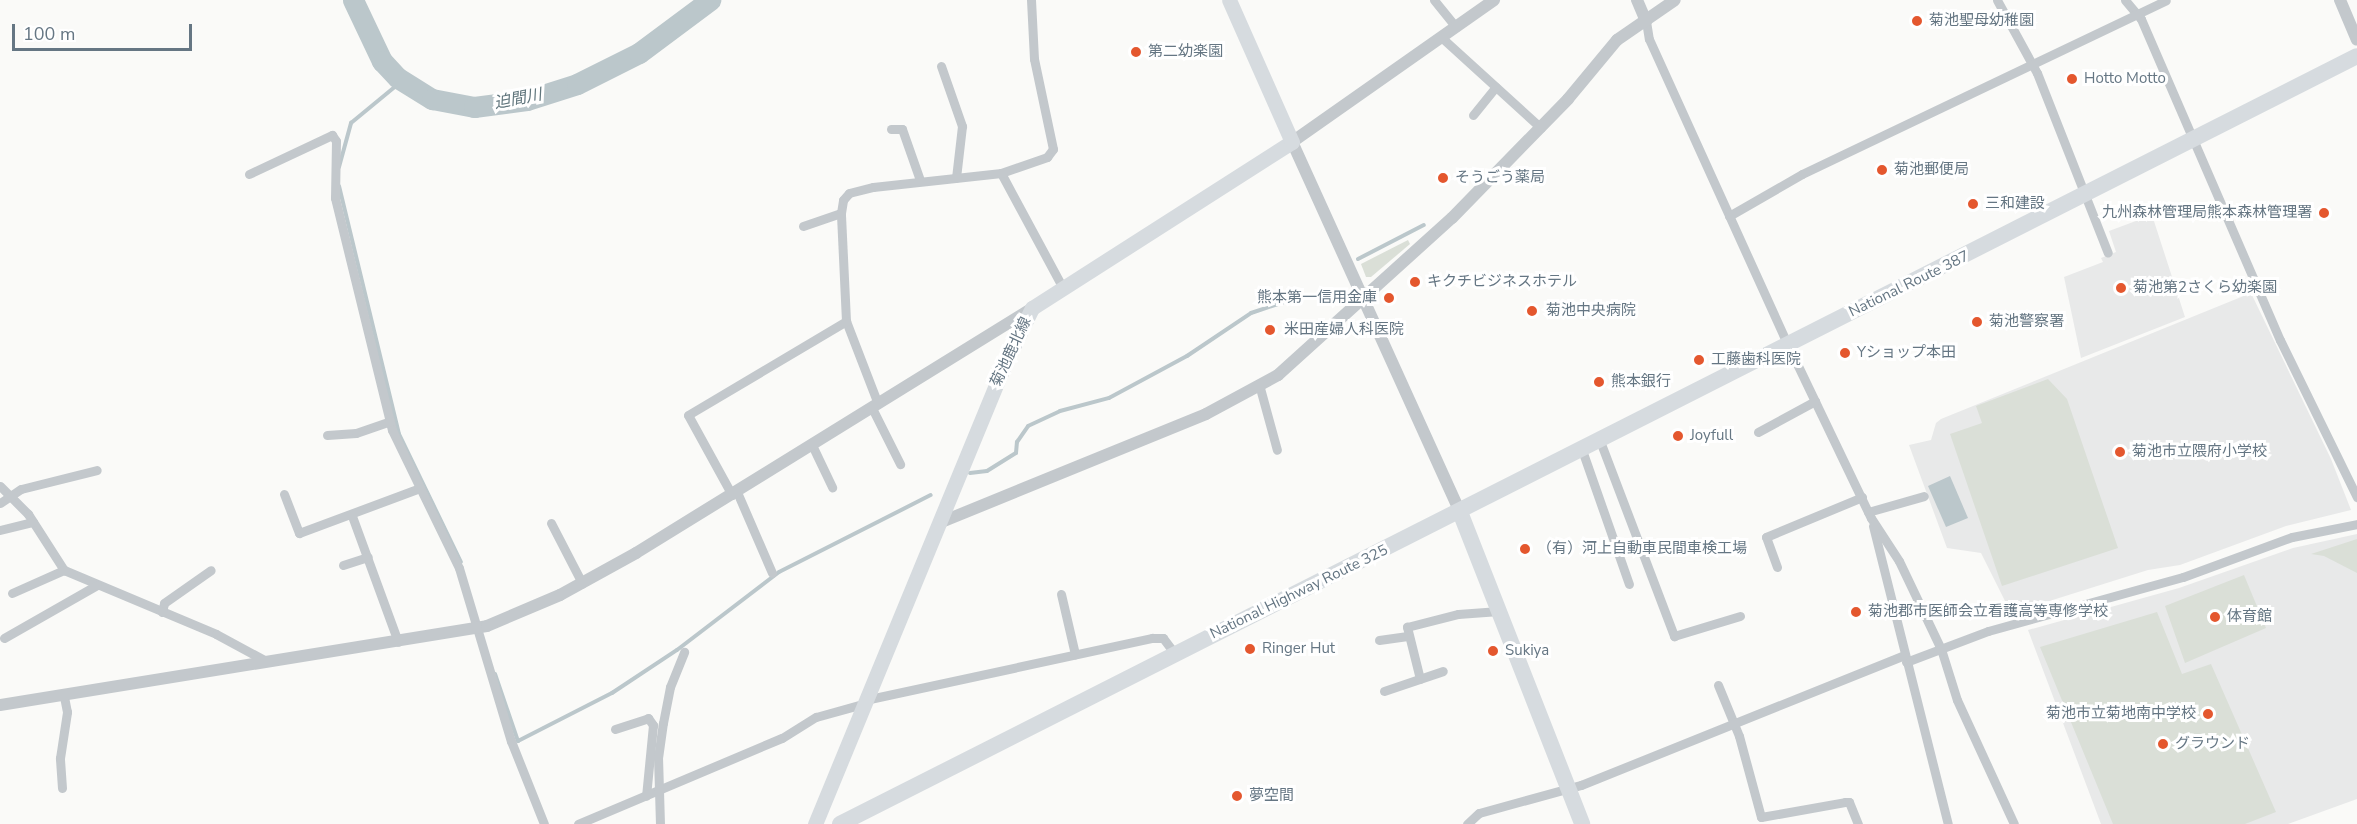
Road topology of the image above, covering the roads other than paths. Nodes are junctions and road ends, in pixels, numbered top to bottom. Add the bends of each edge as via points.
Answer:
1 (1031, 0) edge
2 (1229, 0) edge
3 (1434, 0) edge
4 (1494, 0) edge
5 (1637, 0) edge
6 (1675, 0) edge
7 (1997, 0) edge
8 (2125, 0) edge
9 (2166, 0) edge
10 (2340, 0) edge
11 (2138, 12) junction
12 (1646, 21) junction
13 (1456, 27) junction
14 (1441, 37) junction
15 (2357, 40) edge
16 (2357, 56) edge
17 (2031, 62) junction
18 (941, 66) dead end
19 (1496, 87) junction
20 (1473, 115) dead end
21 (1541, 128) junction
22 (891, 129) dead end
23 (2192, 139) junction
24 (1292, 142) junction
25 (1001, 173) junction
26 (249, 174) dead end
27 (956, 178) junction
28 (920, 180) junction
29 (2087, 192) junction
30 (841, 213) junction
31 (1729, 216) junction
32 (803, 226) dead end
33 (2108, 253) dead end
34 (1064, 288) junction
35 (1363, 300) junction
36 (1032, 308) junction
37 (846, 321) junction
38 (1788, 345) junction
39 (1260, 388) junction
40 (1815, 401) junction
41 (875, 406) junction
42 (390, 421) junction
43 (1758, 432) dead end
44 (327, 435) dead end
45 (1600, 441) junction
46 (812, 445) junction
47 (1277, 450) dead end
48 (1582, 450) junction
49 (900, 464) dead end
50 (97, 470) dead end
51 (0, 486) edge
52 (832, 487) dead end
53 (420, 488) junction
54 (735, 493) junction
55 (284, 494) dead end
56 (12, 495) junction
57 (1924, 496) dead end
58 (1862, 497) junction
59 (2357, 498) edge
60 (0, 503) edge
61 (1460, 512) junction
62 (1870, 515) junction
63 (352, 516) junction
64 (33, 522) junction
65 (551, 523) dead end
66 (939, 523) junction
67 (2357, 524) edge
68 (0, 530) edge
69 (368, 557) junction
70 (343, 566) dead end
71 (1777, 567) dead end
72 (64, 570) junction
73 (211, 570) dead end
74 (772, 573) dead end
75 (582, 583) junction
76 (1629, 584) dead end
77 (97, 585) junction
78 (12, 593) dead end
79 (1061, 594) dead end
80 (1499, 611) junction
81 (162, 612) junction
82 (1740, 616) dead end
83 (476, 629) junction
84 (1406, 636) junction
85 (4, 638) dead end
86 (1379, 640) dead end
87 (398, 642) junction
88 (1941, 649) junction
89 (684, 652) dead end
90 (1075, 654) junction
91 (1175, 654) junction
92 (1905, 659) junction
93 (270, 663) junction
94 (1443, 671) dead end
95 (1420, 679) junction
96 (1718, 685) dead end
97 (1384, 691) dead end
98 (64, 696) junction
99 (864, 702) junction
100 (0, 705) edge
101 (1734, 726) junction
102 (615, 729) dead end
103 (62, 788) dead end
104 (1569, 789) junction
105 (658, 792) junction
106 (646, 796) junction
107 (1783, 820) edge
108 (544, 824) edge
109 (578, 824) edge
110 (660, 824) edge
111 (815, 824) edge
112 (840, 824) edge
113 (1467, 824) edge
114 (1582, 824) edge
115 (1858, 824) edge
116 (1948, 824) edge
117 (2013, 824) edge

1 - 25 street via 1034,59 1053,148 1037,163
2 - 24 main road
3 - 13 street
4 - 13 street
5 - 12 street
6 - 12 street
7 - 17 street
8 - 11 street
9 - 11 street
10 - 15 street
11 - 17 street
11 - 23 street
12 - 21 street via 1617,40
12 - 31 street via 1650,39
13 - 14 street
14 - 19 street
14 - 24 street
16 - 23 highway, National Route 387
17 - 29 street
17 - 31 street via 1802,174
18 - 27 street via 962,126
19 - 20 street
19 - 21 street
21 - 35 street
22 - 28 street via 902,129
23 - 29 highway, National Route 387
23 - 59 street via 2280,340
24 - 34 main road, 菊池鹿北線
24 - 35 street
25 - 27 street
25 - 34 street
26 - 42 street via 332,135 336,141 333,178 337,207
27 - 28 street
28 - 30 street via 849,193
29 - 33 street
29 - 38 highway, National Route 387
30 - 32 street
30 - 37 street
31 - 38 street
34 - 36 main road, 菊池鹿北線
35 - 39 street
35 - 61 street
36 - 41 street
36 - 66 main road, 菊池鹿北線
37 - 41 street
37 - 54 street via 688,415
38 - 40 street
38 - 45 highway, National Route 387
39 - 47 street
39 - 66 street via 1206,414
40 - 43 street
40 - 58 street
41 - 46 street
41 - 49 street
42 - 44 street via 356,433
42 - 53 street
45 - 48 highway, National Route 387
45 - 82 street via 1674,636
46 - 52 street
46 - 54 street
48 - 61 highway, National Route 387
48 - 76 street
50 - 56 street
51 - 56 street
53 - 63 street
53 - 83 street via 459,568
54 - 74 street
54 - 75 street
55 - 63 street via 299,533
56 - 60 street
56 - 64 street
57 - 62 street
58 - 62 street
58 - 71 street via 1766,537
61 - 80 highway
61 - 91 highway, National Highway Route 325
62 - 88 street via 1899,561
62 - 92 street
63 - 69 street
64 - 68 street
64 - 72 street
65 - 75 street
66 - 99 main road, 菊池鹿北線
67 - 88 street via 2292,537 2183,577 1988,630
69 - 70 street
69 - 87 street
72 - 77 street
72 - 78 street
73 - 81 street via 164,603
75 - 83 street
77 - 81 street
77 - 85 street
79 - 90 street
80 - 84 street via 1467,612 1410,625
80 - 104 highway
81 - 93 street via 216,634
83 - 87 street
83 - 108 street via 511,741
84 - 86 street
84 - 95 street
87 - 93 street
88 - 92 street
88 - 117 street via 1957,700
89 - 105 street via 670,687 663,723
90 - 91 street via 1152,638 1170,643
90 - 99 street
91 - 112 highway, National Highway Route 325
92 - 101 street
92 - 116 street
93 - 98 street
94 - 95 street
95 - 97 street
96 - 101 street
98 - 100 street
98 - 103 street via 67,712 60,758
99 - 105 street via 816,717 782,738
99 - 111 main road, 菊池鹿北線
101 - 104 street
101 - 107 street via 1761,817
102 - 106 street via 648,718 652,725
104 - 113 street via 1479,813
104 - 114 highway
105 - 106 street
105 - 110 street
106 - 109 street
107 - 115 street via 1849,802

